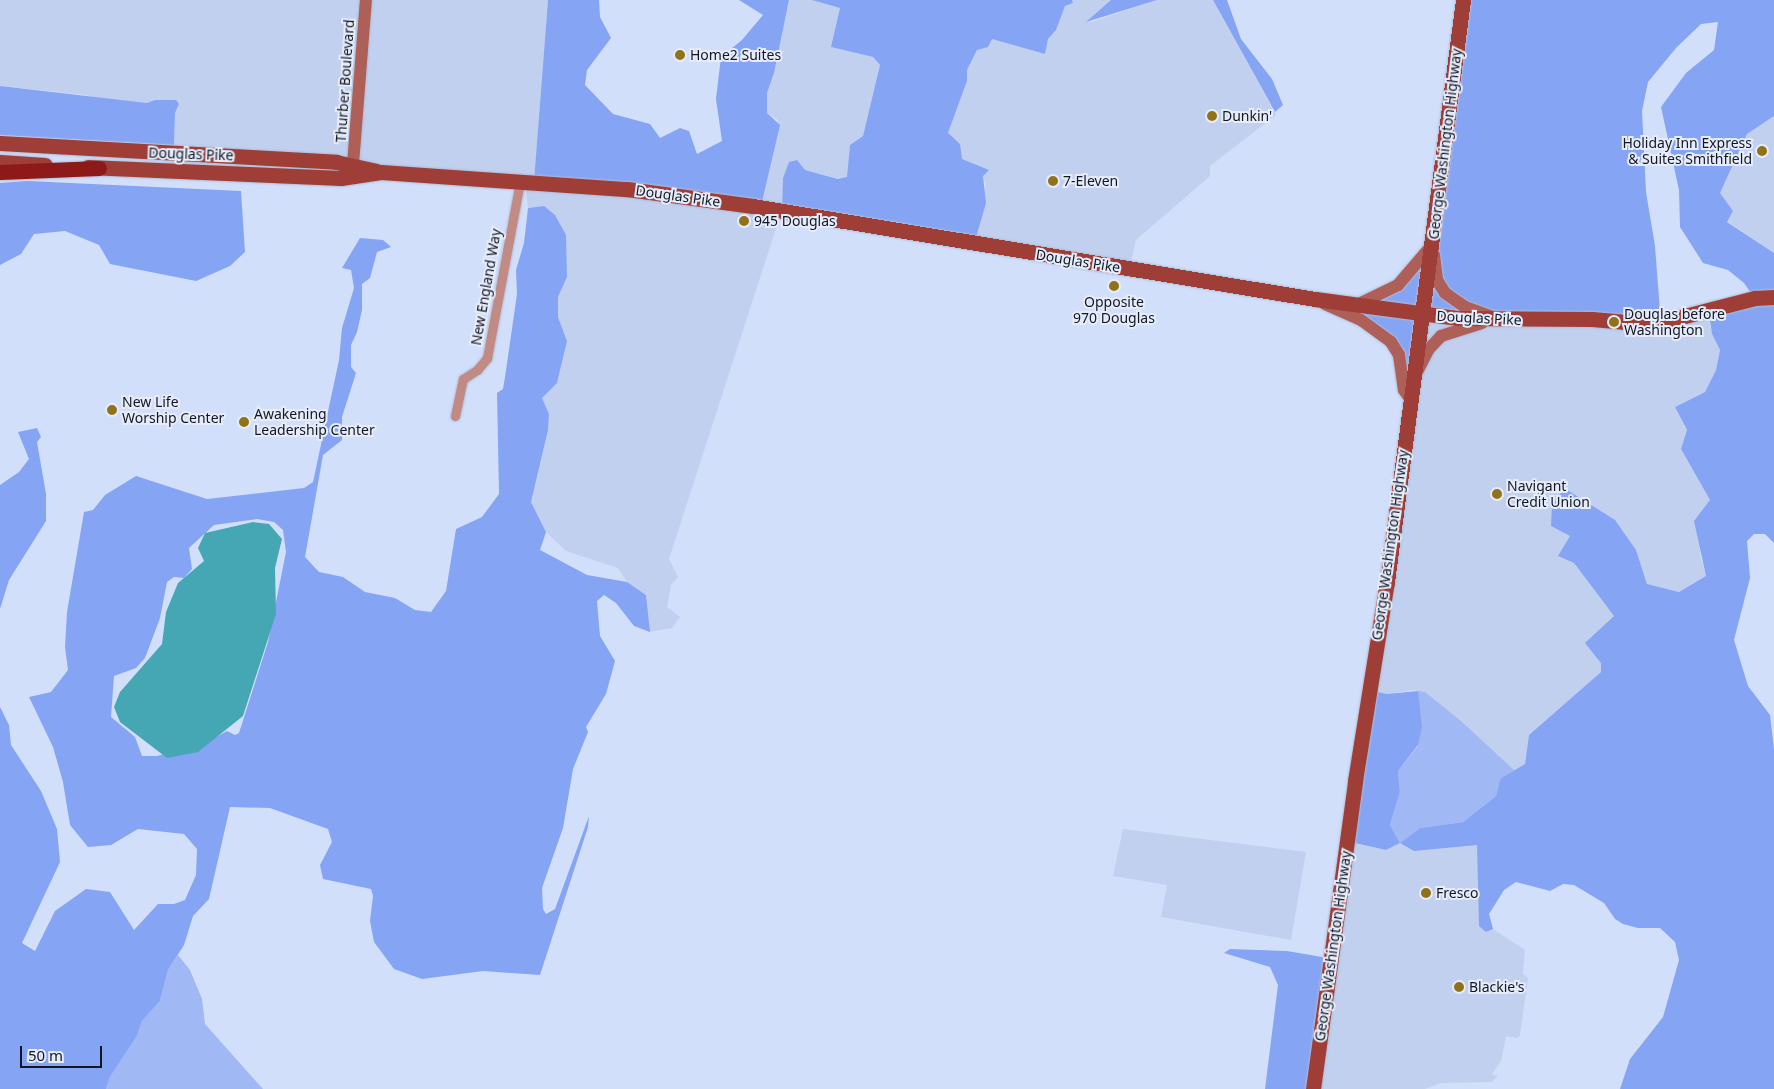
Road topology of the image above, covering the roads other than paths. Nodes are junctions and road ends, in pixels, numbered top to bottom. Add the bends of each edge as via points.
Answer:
1 (366, 0) edge
2 (1463, 0) edge
3 (0, 143) edge
4 (0, 162) edge
5 (354, 164) junction
6 (99, 168) junction
7 (0, 172) edge
8 (381, 172) junction
9 (520, 180) junction
10 (1433, 244) junction
11 (1774, 297) edge
12 (1315, 299) junction
13 (1357, 305) junction
14 (1423, 314) junction
15 (1502, 320) junction
16 (1410, 400) junction
17 (455, 416) dead end
18 (1313, 1089) edge

1 - 5 main road, Thurber Boulevard
2 - 10 main road, George Washington Highway
3 - 5 main road, Douglas Pike
4 - 6 main road, Douglas Pike
5 - 8 main road, Douglas Pike
6 - 7 highway
6 - 8 main road, Douglas Pike via 341,178
8 - 9 main road, Douglas Pike
9 - 12 main road, Douglas Pike via 627,189 735,204
9 - 17 street, New England Way via 487,358 463,379
10 - 13 main road via 1398,285
10 - 14 main road, George Washington Highway
10 - 15 main road via 1437,280 1444,293 1465,307
11 - 15 main road, Douglas Pike via 1755,298 1673,319 1624,322
12 - 13 main road, Douglas Pike
12 - 16 main road via 1361,320 1392,342 1399,355 1404,390
13 - 14 main road, Douglas Pike
14 - 15 main road, Douglas Pike
14 - 16 main road, George Washington Highway
15 - 16 main road via 1460,327 1433,343 1415,377
16 - 18 main road, George Washington Highway

